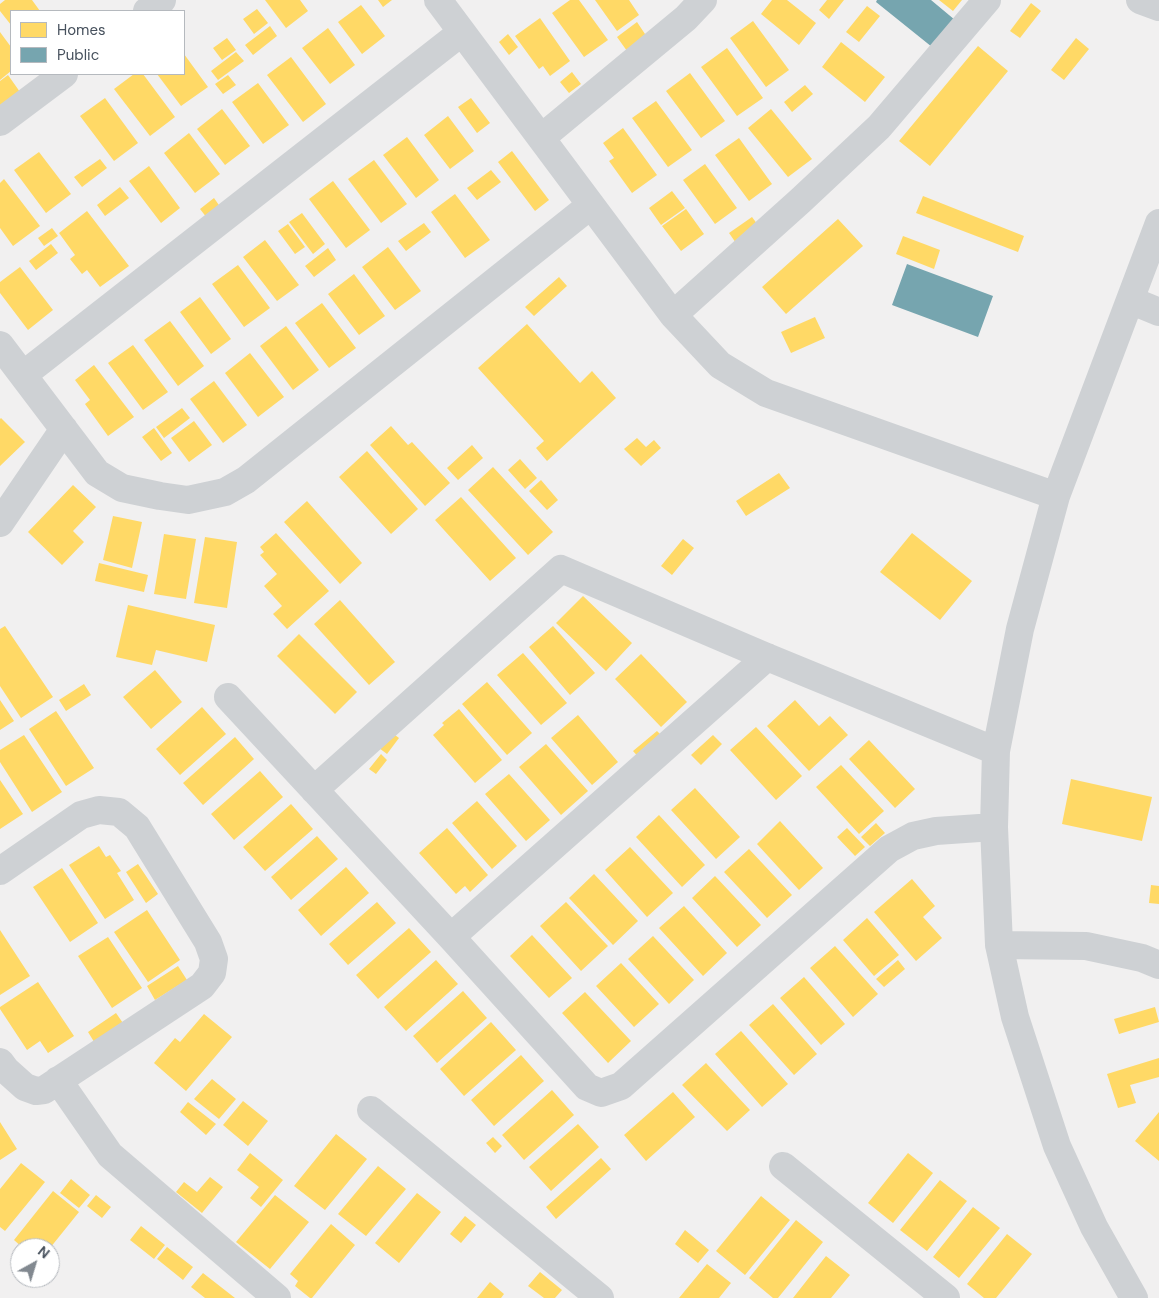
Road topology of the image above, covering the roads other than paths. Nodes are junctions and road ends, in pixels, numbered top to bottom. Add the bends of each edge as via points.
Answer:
1 (162, 0) edge
2 (438, 0) edge
3 (704, 0) edge
4 (987, 0) edge
5 (1140, 0) edge
6 (1159, 7) edge
7 (148, 10) edge
8 (462, 32) junction
9 (63, 75) edge
10 (0, 122) edge
11 (541, 138) junction
12 (591, 206) junction
13 (1159, 223) edge
14 (1130, 300) junction
15 (1159, 312) edge
16 (673, 315) junction
17 (0, 345) edge
18 (23, 375) junction
19 (64, 429) junction
20 (1056, 496) junction
21 (0, 523) edge
22 (767, 657) junction
23 (228, 696) dead end
24 (996, 751) junction
25 (314, 790) junction
26 (994, 827) junction
27 (0, 871) edge
28 (451, 937) junction
29 (1000, 945) junction
30 (1159, 965) edge
31 (0, 1062) edge
32 (58, 1080) junction
33 (371, 1110) dead end
34 (783, 1166) dead end
35 (270, 1296) edge
36 (600, 1298) edge
37 (946, 1298) edge
38 (1134, 1298) edge

1 - 7 street
2 - 8 street
3 - 11 street
4 - 16 street via 879,127
5 - 6 street
8 - 11 street
8 - 18 street
9 - 10 street
11 - 12 street
12 - 16 street
12 - 19 street via 246,480 225,492 188,500 122,488 97,472
13 - 14 street
14 - 15 street
14 - 20 street
16 - 20 street via 720,365 766,393
17 - 18 street
18 - 19 street
19 - 21 street
20 - 24 street via 1020,629
22 - 24 street
22 - 25 street via 562,569
22 - 28 street
23 - 25 street
24 - 26 street
25 - 28 street
26 - 28 street via 913,836 889,850 621,1086 602,1092 588,1087
26 - 29 street
27 - 32 street via 81,815 99,810 119,812 138,827 208,942 214,959 212,973 202,986
29 - 30 street via 1086,946
29 - 38 street via 1015,1017 1057,1146 1094,1227
31 - 32 street via 25,1087 36,1091 44,1090
32 - 35 street via 110,1155
33 - 36 street
34 - 37 street

